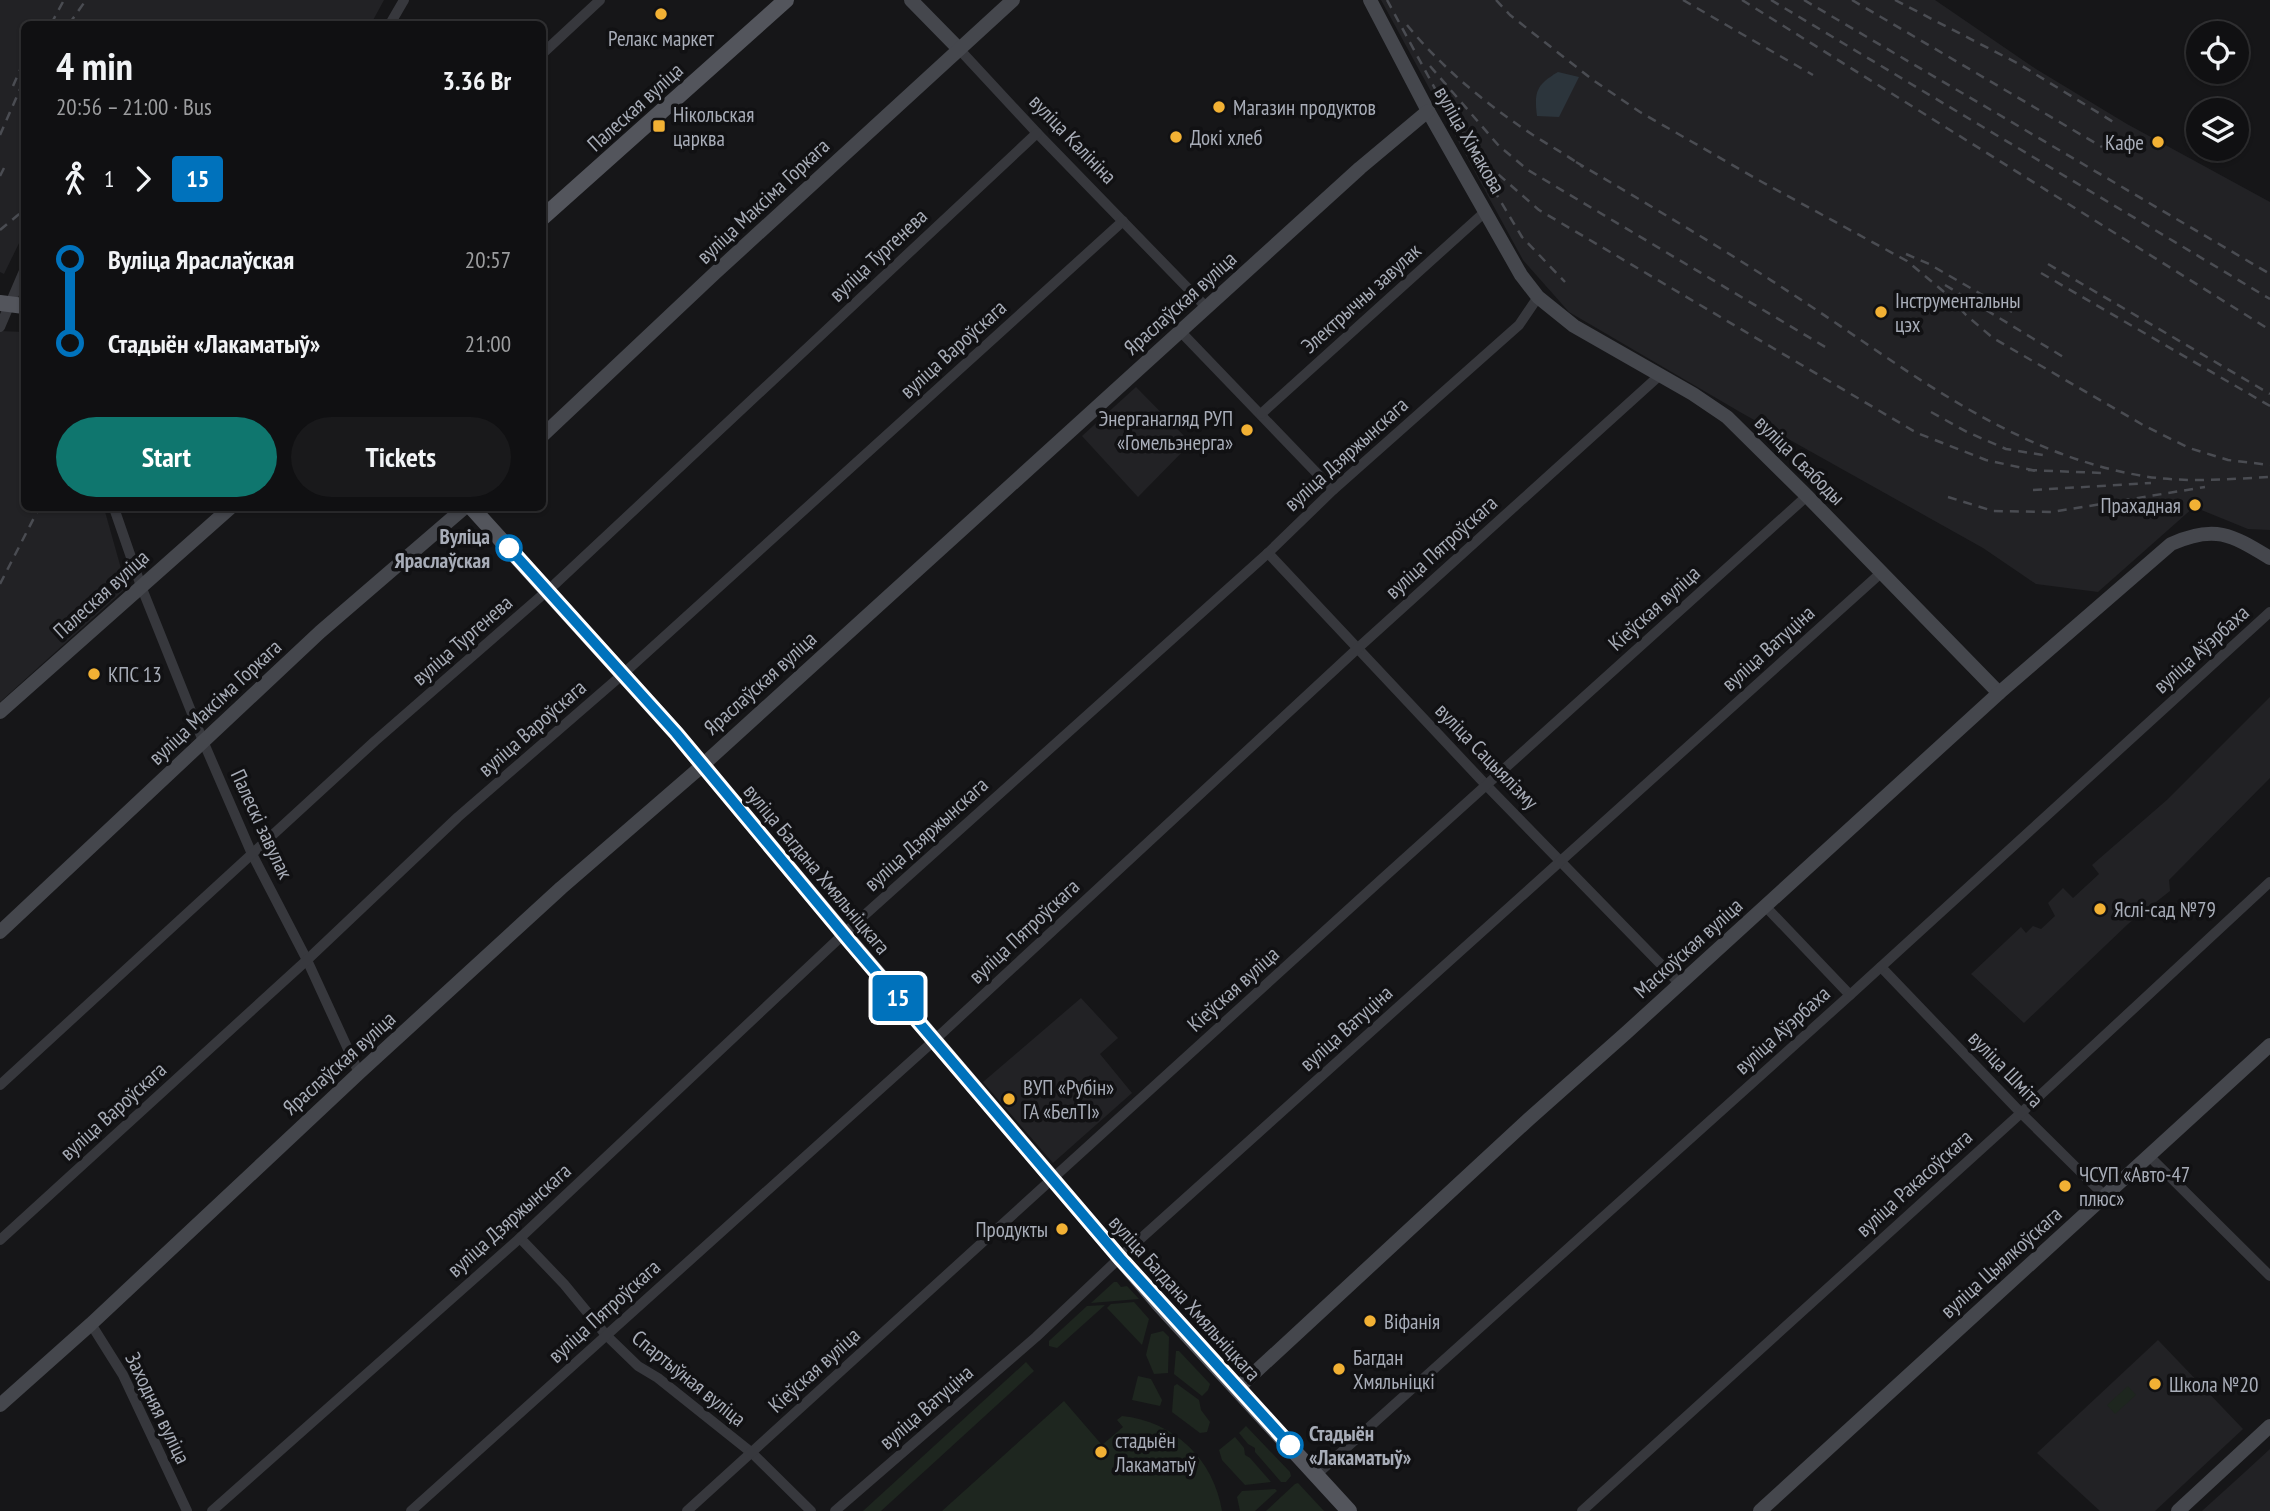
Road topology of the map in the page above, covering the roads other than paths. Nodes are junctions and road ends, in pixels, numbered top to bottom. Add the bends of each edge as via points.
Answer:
1 (404, 0) edge
2 (600, 0) edge
3 (911, 0) edge
4 (1013, 0) edge
5 (1370, 0) edge
6 (778, 3) edge
7 (392, 21) edge
8 (959, 49) junction
9 (546, 50) edge
10 (1428, 111) junction
11 (1037, 133) junction
12 (1486, 211) junction
13 (546, 214) edge
14 (1124, 221) junction
15 (21, 278) edge
16 (1538, 298) junction
17 (0, 303) edge
18 (21, 306) edge
19 (1206, 307) junction
20 (0, 327) edge
21 (1180, 331) junction
22 (1660, 375) junction
23 (1261, 414) junction
24 (546, 432) edge
25 (1333, 490) junction
26 (1807, 496) junction
27 (115, 511) edge
28 (227, 511) edge
29 (461, 511) edge
30 (475, 511) edge
31 (1268, 553) junction
32 (2270, 558) edge
33 (1882, 572) junction
34 (141, 586) junction
35 (547, 589) junction
36 (2270, 612) edge
37 (1359, 648) junction
38 (623, 674) junction
39 (1999, 693) junction
40 (0, 712) edge
41 (203, 741) junction
42 (702, 764) junction
43 (1486, 785) junction
44 (252, 854) junction
45 (1560, 860) junction
46 (2270, 882) edge
47 (1765, 906) junction
48 (0, 932) edge
49 (844, 934) junction
50 (307, 960) junction
51 (1881, 967) junction
52 (1680, 984) junction
53 (1850, 995) junction
54 (934, 1041) junction
55 (2270, 1045) edge
56 (359, 1073) junction
57 (0, 1085) edge
58 (2021, 1113) junction
59 (2149, 1156) junction
60 (1052, 1179) junction
61 (2105, 1196) junction
62 (520, 1238) junction
63 (0, 1240) edge
64 (1120, 1258) junction
65 (2270, 1276) edge
66 (91, 1324) junction
67 (606, 1335) junction
68 (1237, 1388) junction
69 (0, 1405) edge
70 (2270, 1426) edge
71 (752, 1453) junction
72 (1316, 1475) junction
73 (187, 1511) edge
74 (212, 1511) edge
75 (411, 1511) edge
76 (687, 1511) edge
77 (811, 1511) edge
78 (835, 1511) edge
79 (1349, 1511) edge
80 (1582, 1511) edge
81 (1760, 1511) edge
82 (2178, 1511) edge

1 - 7 street
2 - 9 street
3 - 8 street, вуліца Калініна
4 - 8 street, вуліца Максіма Горкага
5 - 10 street, вуліца Хімакова
6 - 13 main road, Палеская вуліца
8 - 11 street, вуліца Калініна
8 - 24 street, вуліца Максіма Горкага
10 - 12 street, вуліца Хімакова
10 - 19 street, Яраслаўская вуліца
11 - 14 street, вуліца Калініна
11 - 35 street, вуліца Тургенева
12 - 16 street, вуліца Хімакова
12 - 23 street, Электрычны завулак
14 - 19 street, вуліца Калініна
14 - 38 street, вуліца Вароўскага
15 - 20 street
16 - 22 street, вуліца Свабоды via 1574,326
16 - 25 street, вуліца Дзяржынскага via 1519,325
17 - 18 main road, bridge
19 - 21 street, Яраслаўская вуліца
21 - 23 street
21 - 42 street, Яраслаўская вуліца
22 - 26 street, вуліца Свабоды via 1727,417
22 - 37 street, вуліца Пятроўскага
23 - 25 street
25 - 31 street, вуліца Дзяржынскага
26 - 33 street, вуліца Свабоды
26 - 43 street, Кіеўская вуліца
27 - 34 street, Палескі завулак
28 - 34 street, Палеская вуліца
29 - 41 street, вуліца Максіма Горкага
30 - 35 main road, вуліца Багдана Хмяльніцкага
31 - 37 street, вуліца Сацыялізму
31 - 49 street, вуліца Дзяржынскага
32 - 39 street, Маскоўская вуліца via 2221,533 2190,535 2171,544
33 - 39 street, вуліца Свабоды
33 - 45 street, вуліца Ватуціна
34 - 40 street, Палеская вуліца
34 - 41 street, Палескі завулак
35 - 38 main road, вуліца Багдана Хмяльніцкага
35 - 44 street, вуліца Тургенева
36 - 51 street, вуліца Аўэрбаха
37 - 43 street, вуліца Сацыялізму
37 - 54 street, вуліца Пятроўскага
38 - 42 main road, вуліца Багдана Хмяльніцкага
38 - 50 street, вуліца Вароўскага via 458,817
39 - 47 street, Маскоўская вуліца
41 - 44 street, Палескі завулак
41 - 48 street, вуліца Максіма Горкага
42 - 49 main road, вуліца Багдана Хмяльніцкага
42 - 56 street, Яраслаўская вуліца
43 - 45 street, вуліца Сацыялізму
43 - 60 street, Кіеўская вуліца
44 - 50 street, Палескі завулак
44 - 57 street, вуліца Тургенева
45 - 52 street, вуліца Сацыялізму
45 - 64 street, вуліца Ватуціна
46 - 58 street, вуліца Ракасоўскага
47 - 52 street, Маскоўская вуліца
47 - 53 street
49 - 54 main road, вуліца Багдана Хмяльніцкага
49 - 62 street, вуліца Дзяржынскага
50 - 56 street, Палескі завулак
50 - 63 street, вуліца Вароўскага
51 - 53 street, вуліца Аўэрбаха
51 - 58 street, вуліца Шміта
52 - 68 street, Маскоўская вуліца
53 - 72 street, вуліца Аўэрбаха
54 - 60 main road, вуліца Багдана Хмяльніцкага
54 - 67 street, вуліца Пятроўскага
55 - 59 street, вуліца Цыялкоўскага
56 - 66 street, Яраслаўская вуліца
58 - 61 street, вуліца Шміта
58 - 80 street, вуліца Ракасоўскага
59 - 61 street, вуліца Цыялкоўскага
59 - 65 street
60 - 64 main road, вуліца Багдана Хмяльніцкага
60 - 71 street, Кіеўская вуліца
61 - 81 street, вуліца Цыялкоўскага
62 - 67 street, Спартыўная вуліца
62 - 74 street, вуліца Дзяржынскага
64 - 68 main road, вуліца Багдана Хмяльніцкага
64 - 78 street, вуліца Ватуціна
66 - 69 street, Яраслаўская вуліца
66 - 73 street, Заходняя вуліца via 123,1376
67 - 71 street, Спартыўная вуліца via 638,1366
67 - 75 street, вуліца Пятроўскага
68 - 72 main road, вуліца Багдана Хмяльніцкага
70 - 82 street
71 - 76 street, Кіеўская вуліца
71 - 77 street, Спартыўная вуліца
72 - 79 main road, вуліца Багдана Хмяльніцкага

